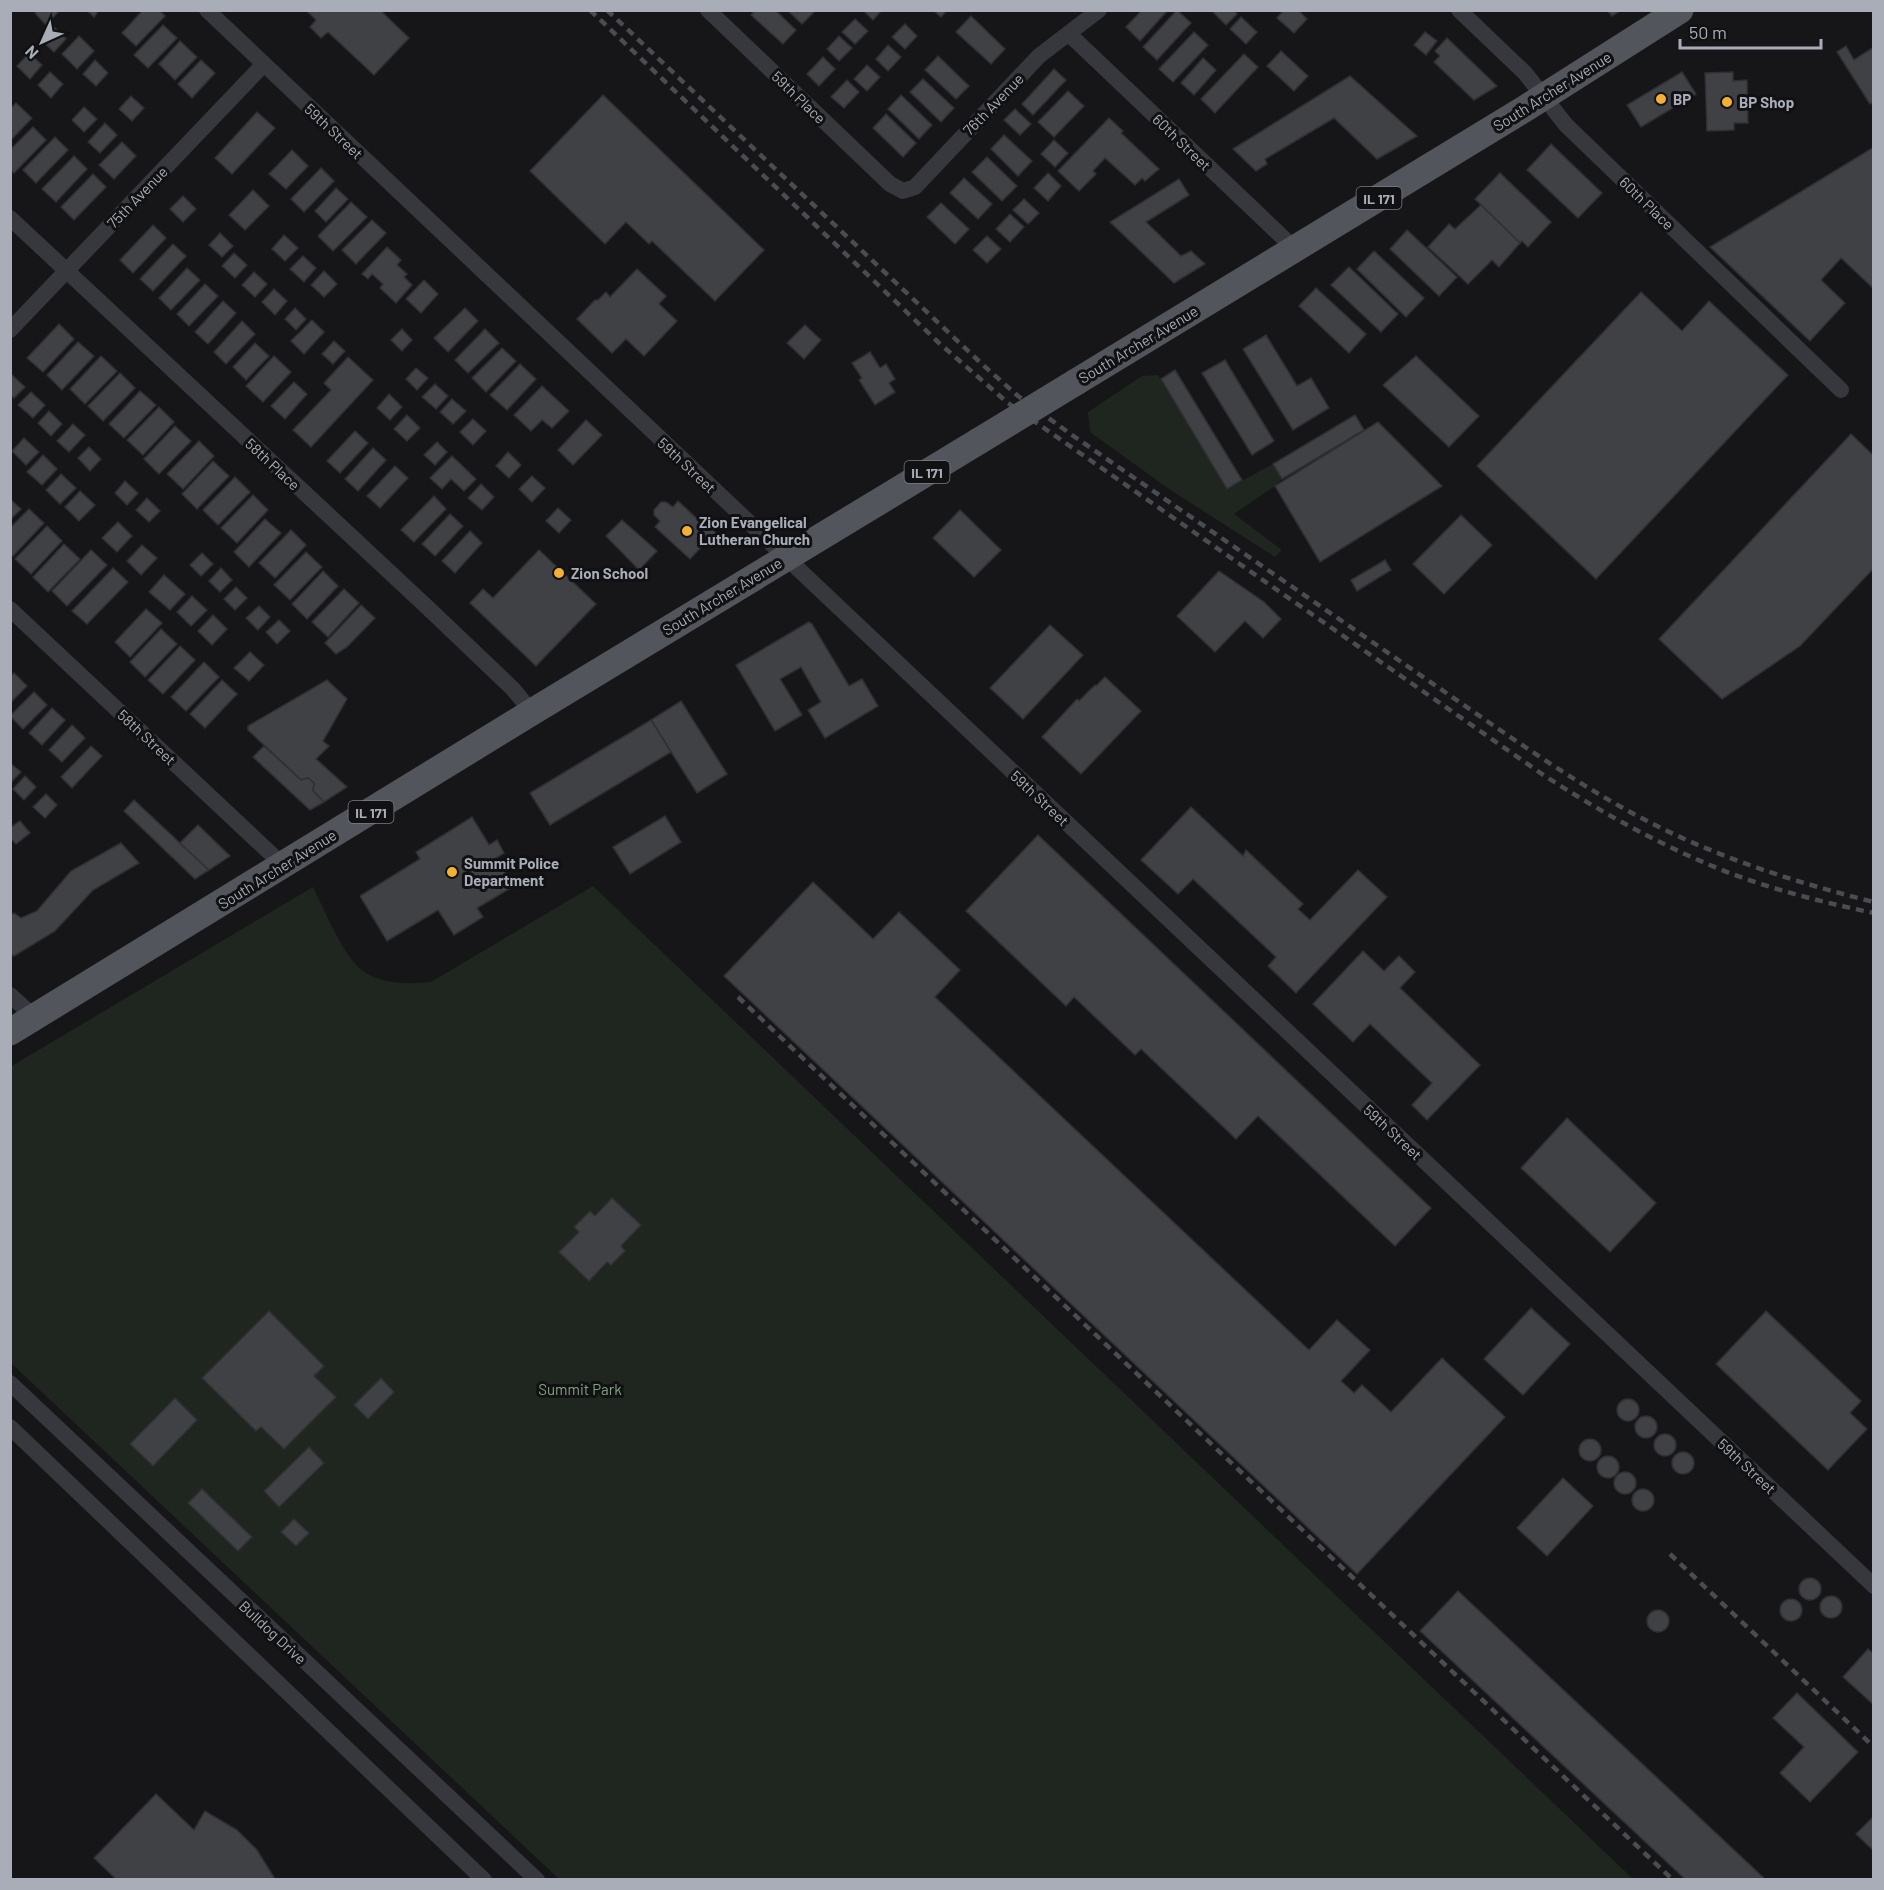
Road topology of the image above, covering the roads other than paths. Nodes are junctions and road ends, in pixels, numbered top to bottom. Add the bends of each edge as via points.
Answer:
1 (207, 10) edge
2 (1099, 10) edge
3 (1459, 10) edge
4 (1680, 10) edge
5 (708, 11) edge
6 (1069, 34) junction
7 (264, 64) junction
8 (1543, 98) junction
9 (890, 184) joint
10 (10, 218) edge
11 (1295, 249) junction
12 (67, 272) junction
13 (10, 330) edge
14 (1841, 390) dead end
15 (786, 558) junction
16 (10, 609) edge
17 (532, 712) junction
18 (284, 866) junction
19 (10, 995) edge
20 (34, 1017) junction
21 (10, 1032) edge
22 (10, 1383) edge
23 (10, 1427) edge
24 (1874, 1586) edge
25 (484, 1880) edge
26 (537, 1880) edge

1 - 7 street, 59th Street
2 - 6 street, 76th Avenue
3 - 8 street, 60th Place
4 - 8 main road, South Archer Avenue / IL 171
5 - 9 street, 59th Place
6 - 9 street, 76th Avenue via 1039,56 915,187 903,191
6 - 11 street, 60th Street
7 - 12 street, 75th Avenue
7 - 15 street, 59th Street
8 - 11 main road, South Archer Avenue / IL 171
8 - 14 street, 60th Place via 1566,125
10 - 12 street, 58th Place
11 - 15 main road, South Archer Avenue / IL 171, bridge
12 - 13 street, 75th Avenue
12 - 17 street, 58th Place via 427,607
15 - 17 main road, South Archer Avenue / IL 171
15 - 24 street, 59th Street
16 - 18 street, 58th Street
17 - 18 main road, South Archer Avenue / IL 171
18 - 20 main road, South Archer Avenue / IL 171
19 - 20 street
20 - 21 main road, South Archer Avenue / IL 171
22 - 26 street, Bulldog Drive
23 - 25 street

